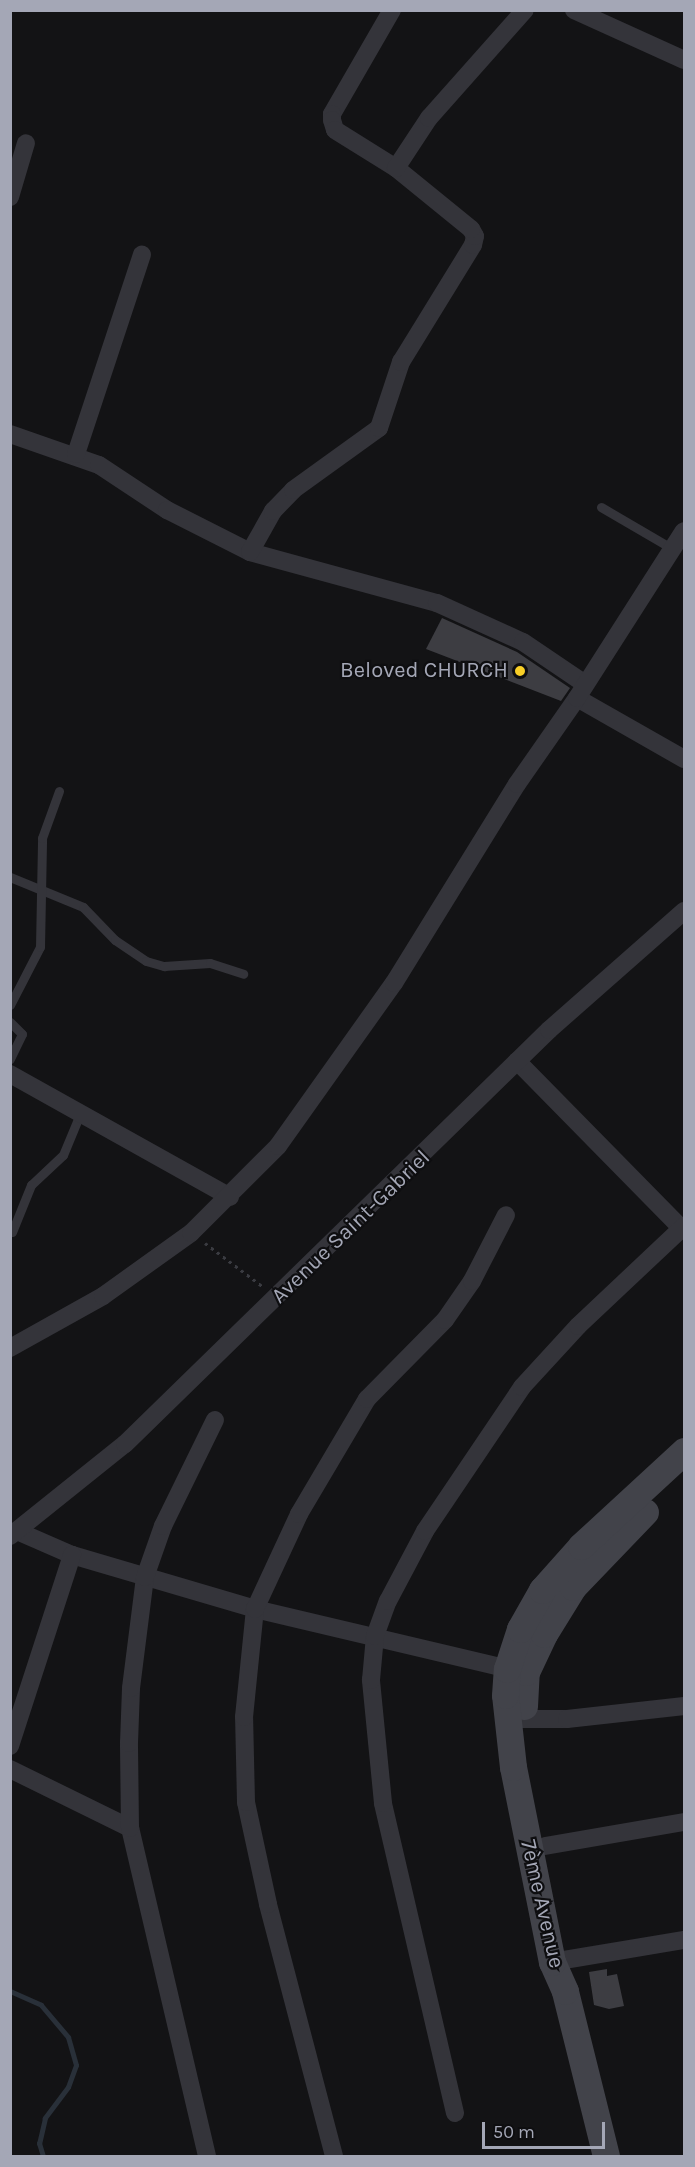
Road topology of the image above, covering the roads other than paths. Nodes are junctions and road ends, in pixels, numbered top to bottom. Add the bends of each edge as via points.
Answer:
1 (392, 10) edge
2 (525, 10) edge
3 (574, 10) edge
4 (684, 60) edge
5 (26, 143) dead end
6 (396, 168) junction
7 (10, 197) edge
8 (142, 255) dead end
9 (10, 434) edge
10 (76, 454) junction
11 (601, 507) dead end
12 (684, 531) edge
13 (673, 549) junction
14 (250, 552) junction
15 (581, 691) junction
16 (684, 759) edge
17 (59, 791) dead end
18 (10, 877) edge
19 (39, 888) junction
20 (684, 911) edge
21 (243, 974) dead end
22 (10, 1005) edge
23 (10, 1022) edge
24 (10, 1059) edge
25 (518, 1061) junction
26 (10, 1074) edge
27 (80, 1114) junction
28 (230, 1197) junction
29 (506, 1215) dead end
30 (684, 1228) edge
31 (12, 1232) edge
32 (10, 1348) edge
33 (215, 1420) dead end
34 (684, 1451) edge
35 (684, 1476) edge
36 (14, 1533) edge
37 (72, 1555) junction
38 (145, 1577) junction
39 (255, 1609) junction
40 (375, 1636) junction
41 (517, 1670) junction
42 (684, 1706) edge
43 (516, 1719) junction
44 (10, 1746) edge
45 (10, 1769) edge
46 (684, 1822) edge
47 (130, 1828) junction
48 (545, 1846) junction
49 (684, 1940) edge
50 (559, 1961) junction
51 (455, 2113) dead end
52 (207, 2157) edge
53 (334, 2157) edge
54 (606, 2157) edge

1 - 6 street via 332,120 335,130
2 - 6 street via 429,118
3 - 4 street
5 - 7 street
6 - 14 street via 471,229 475,236 473,245 401,362 379,428 293,490 273,511
8 - 10 street
9 - 10 street
10 - 14 street via 167,510
11 - 13 lane
12 - 13 street
13 - 15 street
14 - 15 street via 437,603 523,642
15 - 16 street
15 - 28 street via 517,784 348,1051 278,1146
17 - 19 lane via 44,823
18 - 19 lane
19 - 21 lane via 83,907 115,940 146,961 164,966 210,963
19 - 22 lane via 40,946
20 - 25 street, Avenue Saint-Gabriel
23 - 24 lane via 22,1034
25 - 30 street
25 - 36 street, Avenue Saint-Gabriel via 124,1444
26 - 27 street
27 - 28 street
27 - 31 lane via 63,1155 31,1185
28 - 32 street via 191,1233 103,1296
29 - 39 street via 472,1281 445,1320 361,1409 299,1514
30 - 40 street via 578,1326 522,1387 425,1531 388,1601
33 - 38 street via 163,1526
34 - 41 street, 7ème Avenue via 581,1546 542,1590 520,1629
35 - 41 street, 7ème Avenue via 573,1587
36 - 37 street
37 - 38 street
37 - 44 street
38 - 39 street
38 - 47 street via 131,1688
39 - 40 street
39 - 53 street via 244,1717 246,1802 268,1904
40 - 41 street
40 - 51 street via 371,1680 383,1803
41 - 43 street, 7ème Avenue
42 - 43 street via 567,1719
43 - 48 street, 7ème Avenue
43 - 50 street, 7ème Avenue
45 - 47 street
46 - 48 street
47 - 52 street
48 - 50 street, 7ème Avenue
49 - 50 street
50 - 54 street, 7ème Avenue

